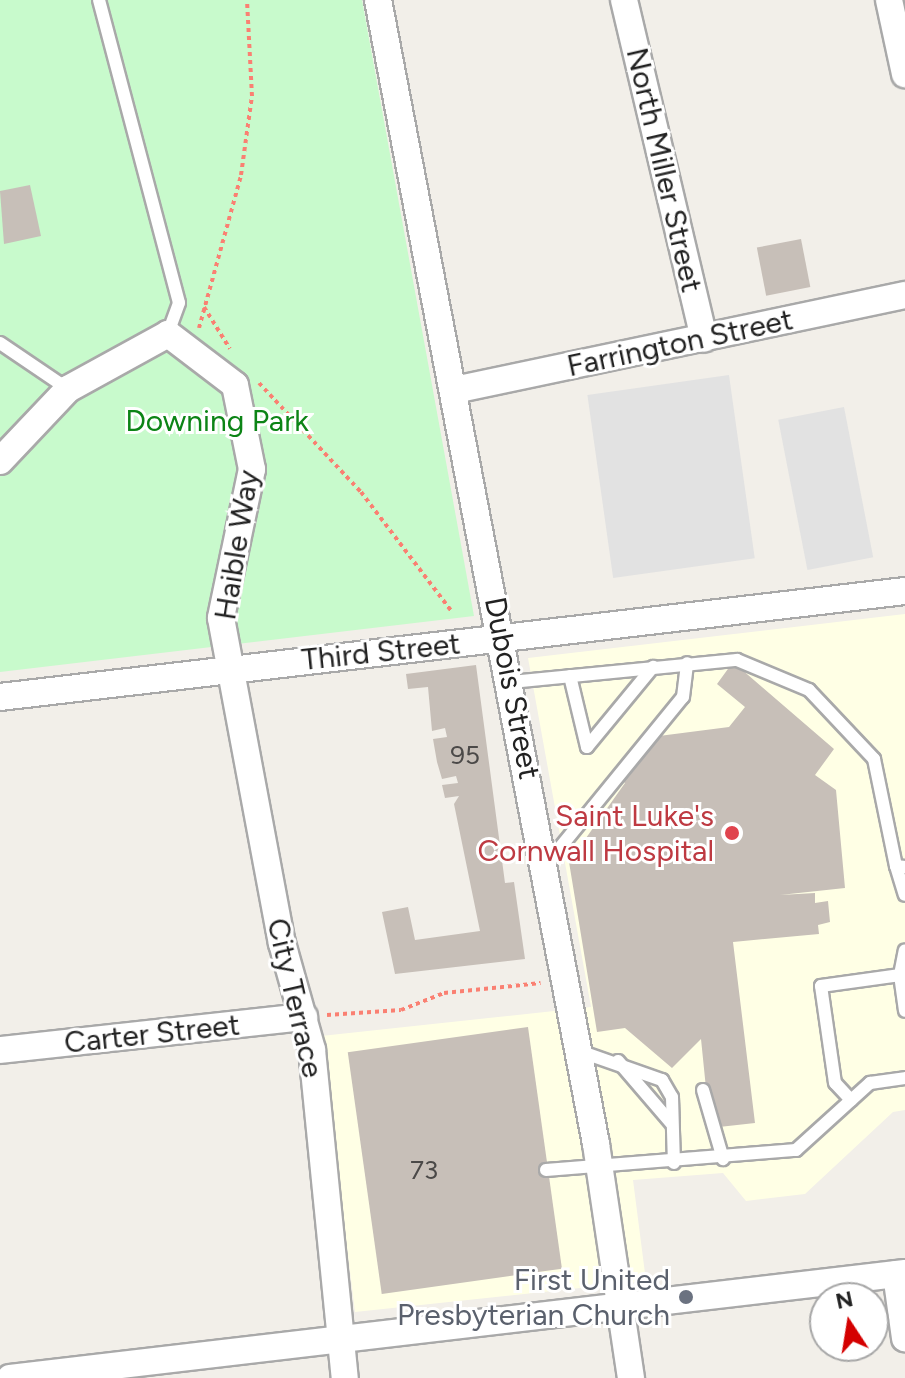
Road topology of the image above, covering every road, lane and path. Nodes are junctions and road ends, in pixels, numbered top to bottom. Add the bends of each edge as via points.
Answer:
1 (99, 0) edge
2 (247, 0) edge
3 (378, 0) edge
4 (624, 0) edge
5 (889, 0) edge
6 (905, 74) edge
7 (905, 295) edge
8 (204, 307) junction
9 (168, 334) junction
10 (704, 339) junction
11 (0, 343) edge
12 (193, 350) junction
13 (236, 356) dead end
14 (254, 378) dead end
15 (68, 389) junction
16 (454, 390) junction
17 (0, 461) edge
18 (905, 591) edge
19 (452, 612) dead end
20 (503, 639) junction
21 (687, 663) junction
22 (653, 667) junction
23 (230, 669) junction
24 (570, 676) junction
25 (511, 682) junction
26 (0, 697) edge
27 (545, 866) junction
28 (901, 867) edge
29 (905, 895) edge
30 (905, 950) edge
31 (900, 975) junction
32 (540, 983) dead end
33 (905, 1011) edge
34 (304, 1017) junction
35 (0, 1050) edge
36 (579, 1051) junction
37 (618, 1061) junction
38 (905, 1078) edge
39 (703, 1090) dead end
40 (851, 1100) junction
41 (672, 1124) junction
42 (723, 1159) junction
43 (674, 1163) junction
44 (546, 1170) dead end
45 (600, 1170) junction
46 (900, 1273) edge
47 (622, 1306) junction
48 (341, 1338) junction
49 (905, 1338) edge
50 (90, 1373) edge
51 (10, 1378) edge
52 (345, 1378) edge
53 (631, 1378) edge

1 - 9 lane via 179,303
2 - 8 path via 252,96 241,175
3 - 16 street, Dubois Street
4 - 10 street, North Miller Street
5 - 6 street
7 - 10 street, Farrington Street
8 - 12 path
8 - 13 path
9 - 12 street, Haible Way
9 - 15 street
10 - 16 street, Farrington Street
11 - 15 lane
12 - 23 street, Haible Way via 235,385 250,455 222,597
14 - 19 path via 369,502
15 - 17 street
16 - 20 street, Dubois Street
18 - 20 street, Third Street
20 - 23 street, Third Street
20 - 25 street, Dubois Street
21 - 22 lane
21 - 27 lane via 683,697
21 - 28 lane via 737,660 809,690 874,759
22 - 24 lane
22 - 24 lane via 587,747
23 - 26 street, Third Street
23 - 34 street, City Terrace via 282,943
24 - 25 lane
25 - 27 street, Dubois Street
27 - 36 street, Dubois Street
28 - 29 lane
30 - 31 lane
31 - 33 lane
31 - 40 lane via 821,986 835,1083
32 - 34 path via 444,993 401,1010
34 - 35 street, Carter Street
34 - 48 street, City Terrace
36 - 37 lane
36 - 45 street, Dubois Street
37 - 41 lane
37 - 41 lane via 662,1080
38 - 40 lane via 870,1083
39 - 42 lane
40 - 42 lane via 796,1150
41 - 43 lane
42 - 43 lane
43 - 45 lane
44 - 45 lane
45 - 47 street, Dubois Street
46 - 47 street
46 - 49 street
47 - 48 street
47 - 53 street, Dubois Street
48 - 50 street
48 - 52 street, City Terrace
50 - 51 street

